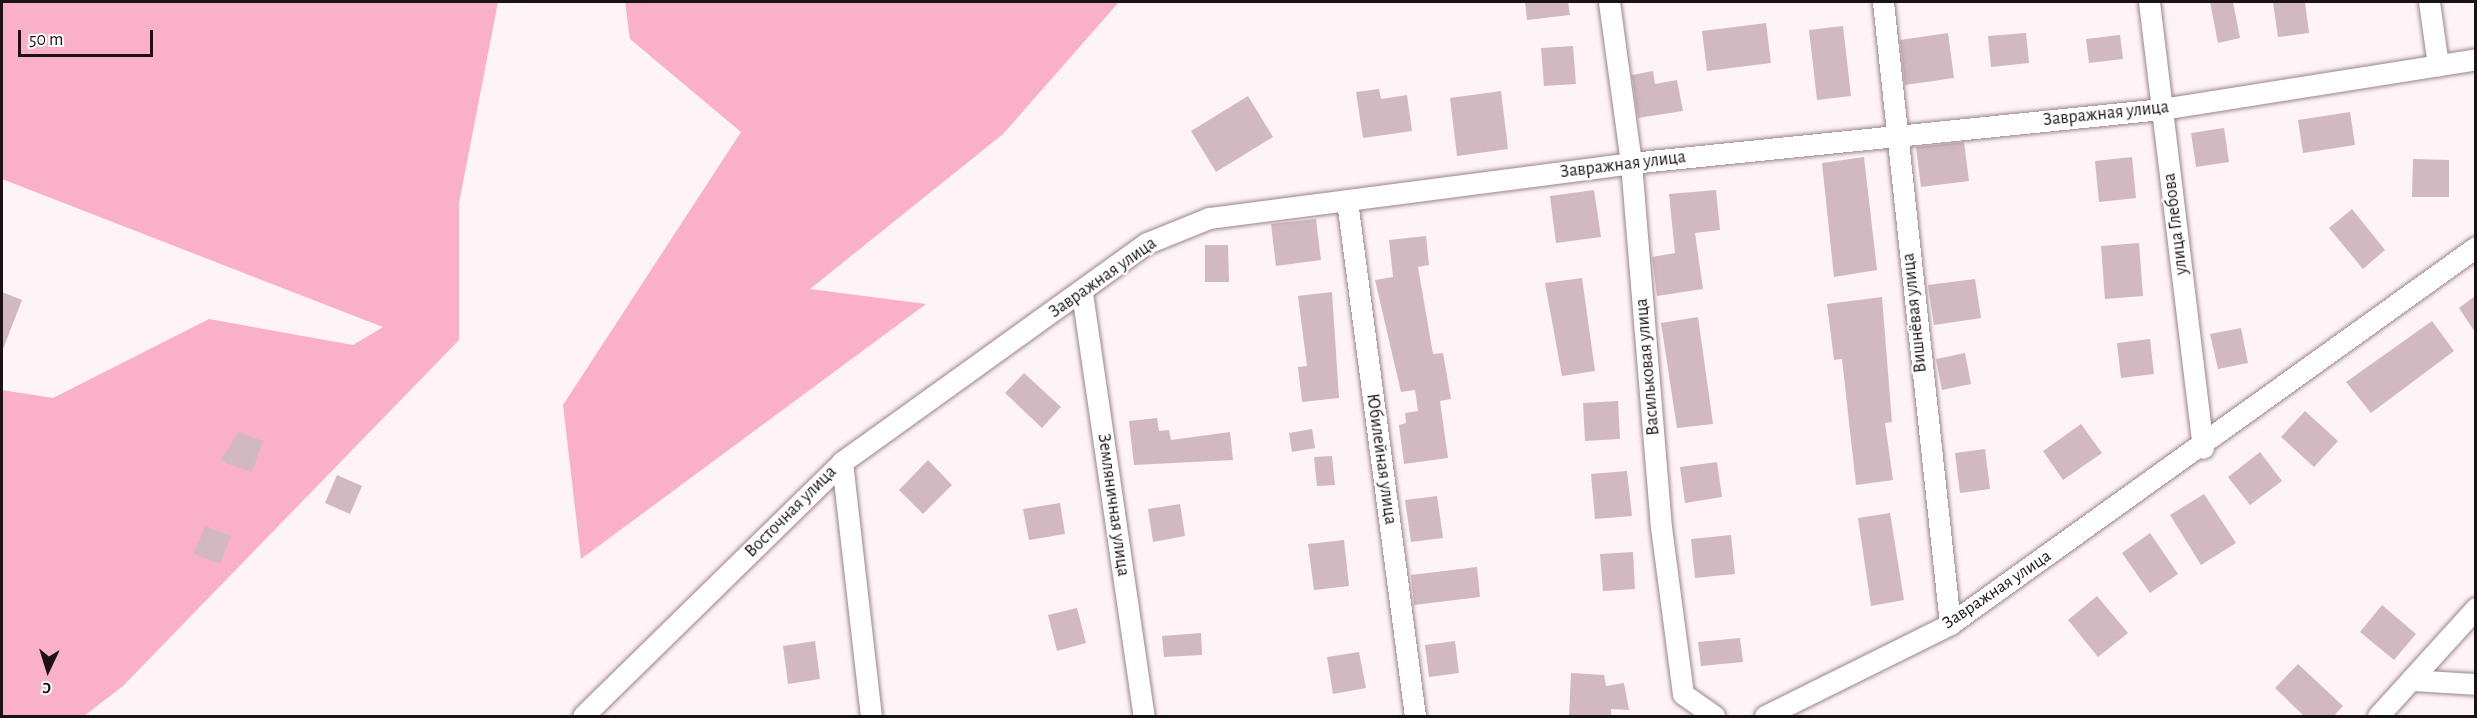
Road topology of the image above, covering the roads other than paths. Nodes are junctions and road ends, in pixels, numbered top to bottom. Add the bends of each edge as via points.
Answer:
1 (1609, 2) edge
2 (1883, 2) edge
3 (2149, 2) edge
4 (2429, 2) edge
5 (2475, 59) edge
6 (2438, 65) junction
7 (2162, 109) junction
8 (1896, 136) junction
9 (1631, 164) junction
10 (1347, 201) junction
11 (2475, 247) edge
12 (1082, 293) junction
13 (2203, 447) junction
14 (842, 462) junction
15 (2475, 608) edge
16 (1950, 624) junction
17 (2410, 680) junction
18 (2475, 684) edge
19 (583, 717) edge
20 (871, 717) edge
21 (1144, 717) edge
22 (1415, 717) edge
23 (1714, 717) edge
24 (1765, 717) edge
25 (2378, 717) edge

1 - 9 street, Васильковая улица
2 - 8 street, Вишнёвая улица
3 - 7 street, улица Глебова
4 - 6 street
5 - 6 street, Завражная улица
6 - 7 street, Завражная улица
7 - 8 street, Завражная улица
7 - 13 street, улица Глебова
8 - 9 street, Завражная улица
8 - 16 street, Вишнёвая улица
9 - 10 street, Завражная улица
9 - 23 street, Васильковая улица via 1661,526 1683,694
10 - 12 street, Завражная улица via 1209,218 1147,243
10 - 22 street, Юбилейная улица
11 - 13 street, Завражная улица
12 - 14 street, Завражная улица
12 - 21 street, Земляничная улица
13 - 16 street, Завражная улица
14 - 19 street, Восточная улица
14 - 20 street, Восточная улица
15 - 17 street
16 - 24 street, Завражная улица
17 - 18 street
17 - 25 street

